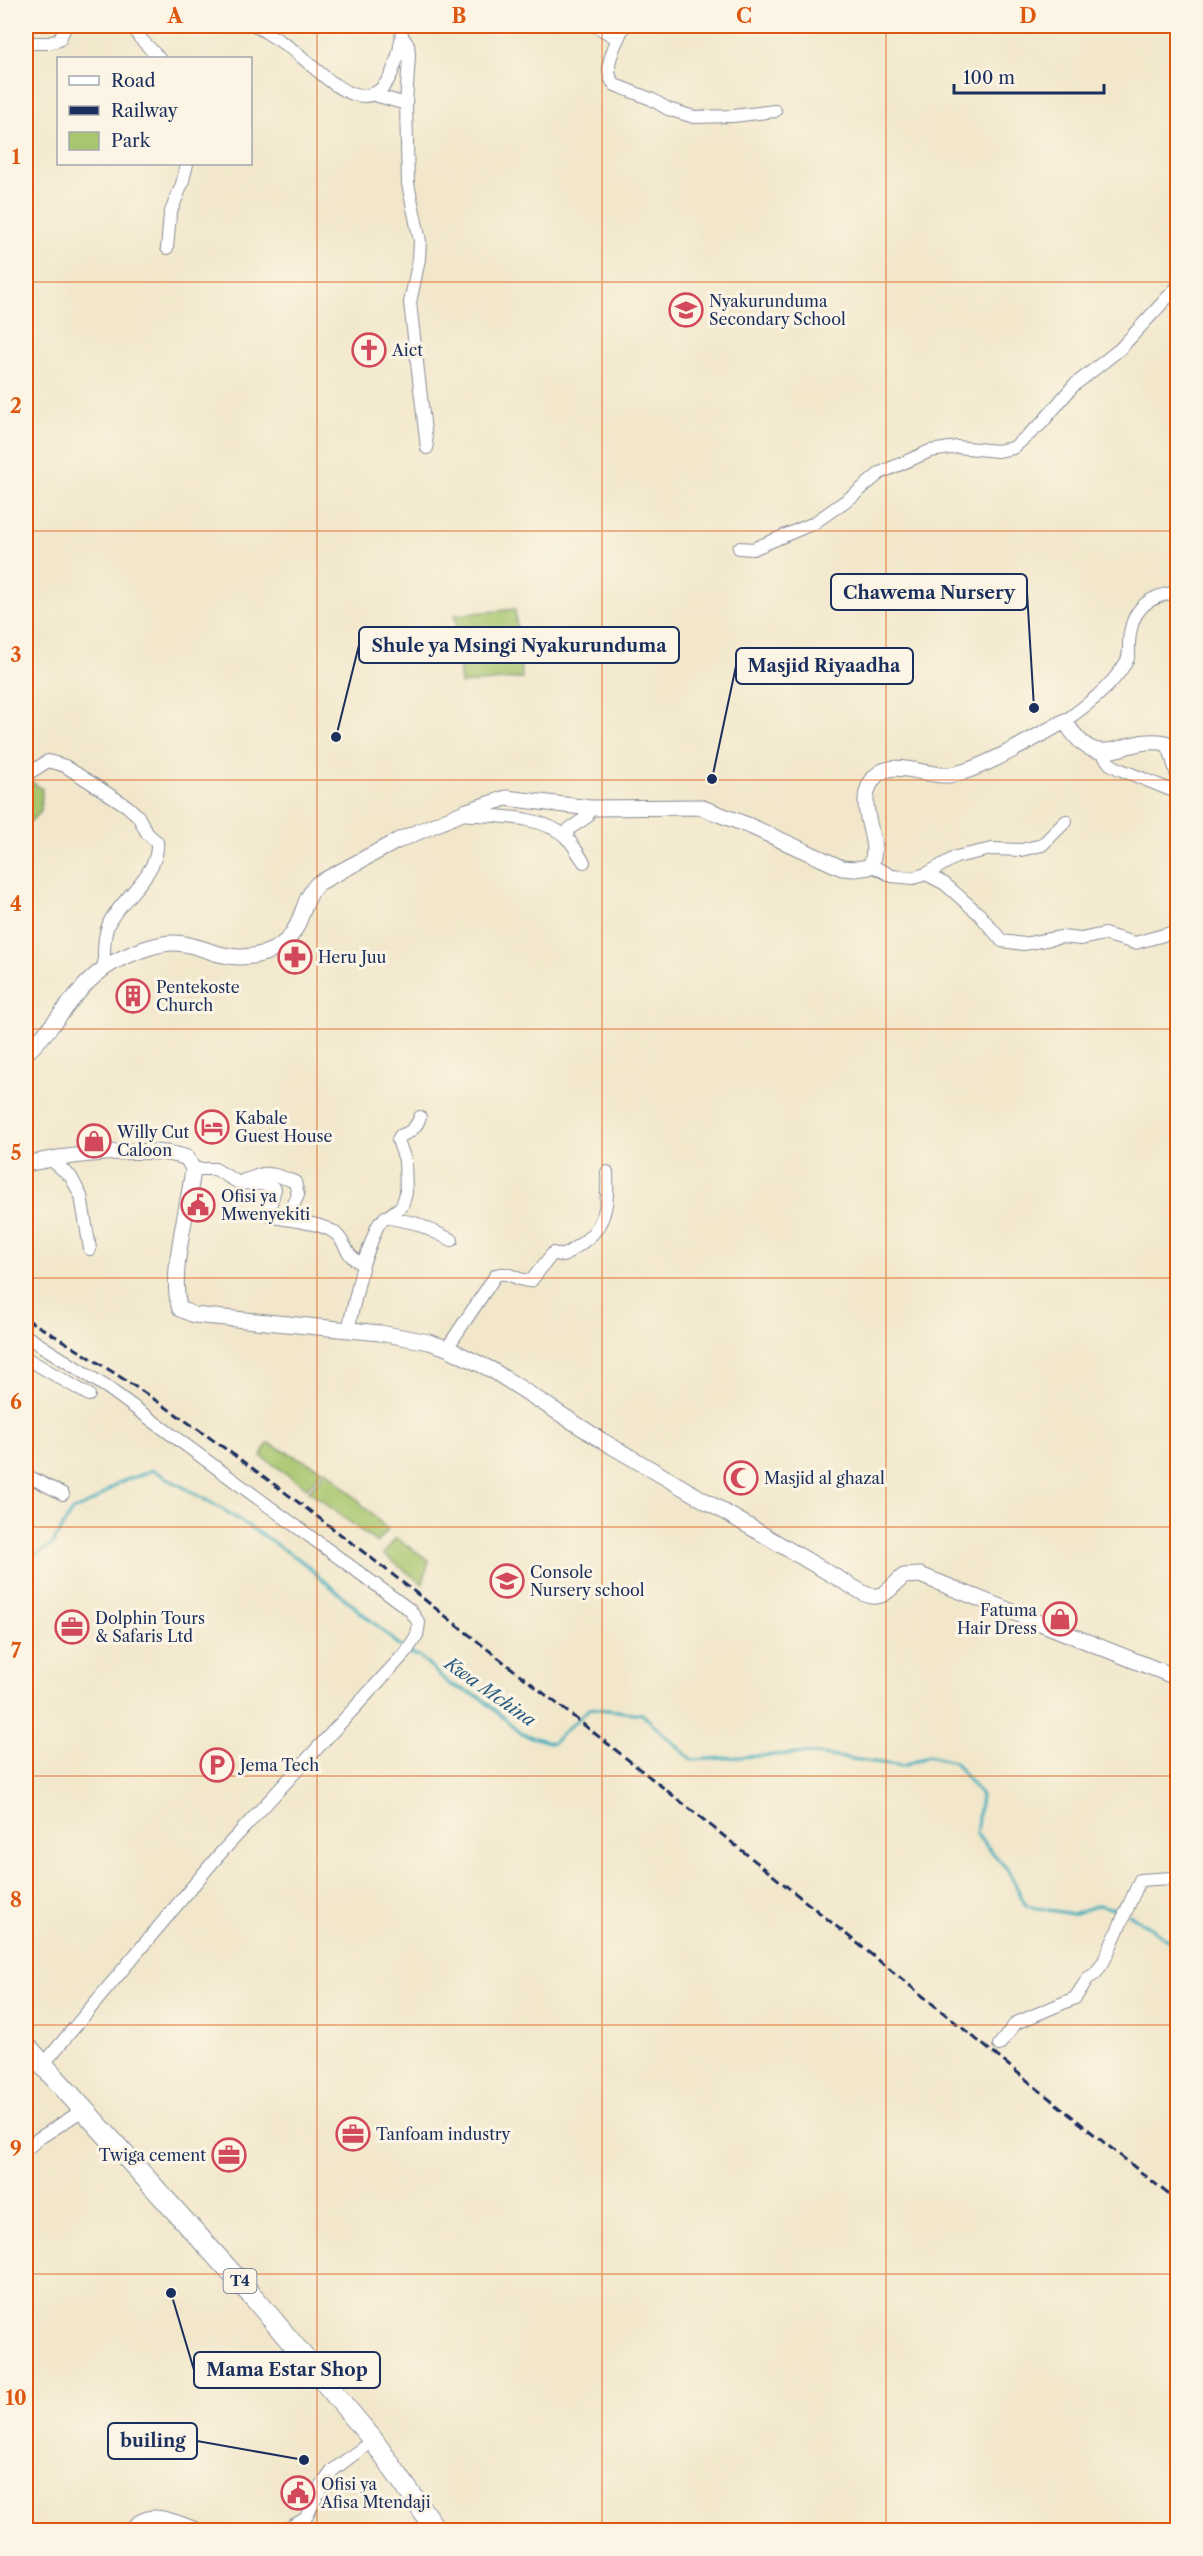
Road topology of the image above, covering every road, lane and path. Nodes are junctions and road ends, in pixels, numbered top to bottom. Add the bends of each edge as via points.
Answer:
1 (66, 26) edge
2 (133, 26) edge
3 (256, 26) edge
4 (596, 26) edge
5 (624, 26) edge
6 (402, 31) edge
7 (618, 39) junction
8 (26, 43) edge
9 (158, 57) edge
10 (371, 94) junction
11 (406, 104) junction
12 (775, 111) dead end
13 (187, 165) edge
14 (166, 248) dead end
15 (1178, 286) edge
16 (427, 448) dead end
17 (739, 548) dead end
18 (1178, 591) edge
19 (1065, 721) junction
20 (1173, 742) edge
21 (1102, 753) junction
22 (1178, 774) edge
23 (26, 775) edge
24 (1178, 793) edge
25 (590, 808) junction
26 (460, 814) junction
27 (1066, 820) dead end
28 (567, 838) junction
29 (584, 862) dead end
30 (871, 865) junction
31 (926, 874) junction
32 (1178, 931) edge
33 (104, 967) junction
34 (26, 1053) edge
35 (420, 1117) dead end
36 (50, 1159) junction
37 (26, 1164) edge
38 (193, 1169) junction
39 (607, 1172) dead end
40 (234, 1180) junction
41 (386, 1217) junction
42 (287, 1219) junction
43 (452, 1240) dead end
44 (90, 1249) dead end
45 (363, 1264) junction
46 (348, 1330) junction
47 (26, 1336) edge
48 (447, 1348) junction
49 (26, 1358) edge
50 (89, 1395) dead end
51 (26, 1475) edge
52 (63, 1494) dead end
53 (1178, 1678) edge
54 (1172, 1878) dead end
55 (999, 2045) dead end
56 (26, 2046) edge
57 (42, 2066) junction
58 (83, 2110) junction
59 (26, 2150) edge
60 (374, 2440) junction
61 (302, 2525) edge
62 (130, 2530) edge
63 (200, 2530) edge
64 (285, 2530) edge
65 (436, 2530) edge

1 - 8 street via 59,40
2 - 9 street
3 - 10 street via 297,53 342,91 360,96
4 - 7 street
5 - 7 street
6 - 10 street via 390,76 385,85
6 - 11 street via 409,55
7 - 12 street via 610,70 615,85 694,117
10 - 11 street
11 - 16 street via 408,184 420,242 410,303
13 - 14 street via 170,214
15 - 17 street via 1120,349 1073,386 1041,424 1013,448 997,451 957,447 930,451 880,473 814,523 753,549
18 - 19 street via 1158,596 1140,608 1134,615 1126,663 1093,700
19 - 21 street via 1076,739 1088,749
19 - 30 street via 962,772 936,775 892,768 882,771 873,778 866,797 865,811 873,841
20 - 21 street via 1151,742
20 - 22 street
21 - 24 street via 1119,769
23 - 33 street via 48,761 65,766 127,806 157,842 146,876 107,928
25 - 26 street via 506,798
25 - 28 street via 587,817 569,830
25 - 30 street via 700,807 842,868
26 - 28 street via 539,824
26 - 33 street via 398,841 317,884 294,933 281,946 240,957 168,943
27 - 31 street via 1042,845 956,857
28 - 29 street
30 - 31 street via 892,876 913,878
31 - 32 street via 945,884 1002,941 1024,944 1104,934 1135,943
33 - 34 street
35 - 41 street via 412,1130 398,1140 405,1160 406,1193 402,1206
36 - 37 street
36 - 38 street via 115,1152 169,1154 186,1158
36 - 44 street via 71,1177 81,1196
38 - 40 street via 215,1169
38 - 46 street via 178,1268 180,1309 194,1315
39 - 48 street via 606,1205 594,1233 564,1256 553,1253 531,1281 504,1273 496,1275
40 - 42 street via 272,1186 275,1192 268,1213
40 - 42 street via 269,1175 295,1182 298,1195
41 - 43 street via 415,1223
41 - 45 street via 377,1227
42 - 45 street via 334,1233 351,1257
45 - 46 street
46 - 48 street via 409,1338
47 - 57 street via 108,1388 410,1610 419,1623 417,1635 406,1652 218,1856
48 - 53 street via 492,1370 601,1440 865,1594 881,1596 904,1576 920,1575
49 - 50 street
51 - 52 street
54 - 55 street via 1140,1880 1095,1974 1074,1998 1016,2023
56 - 57 highway, T4
57 - 58 highway, T4
58 - 59 street
58 - 60 highway, T4 via 234,2274
60 - 61 street via 327,2476
60 - 65 highway, T4
61 - 64 street
62 - 63 street via 139,2520 151,2516

